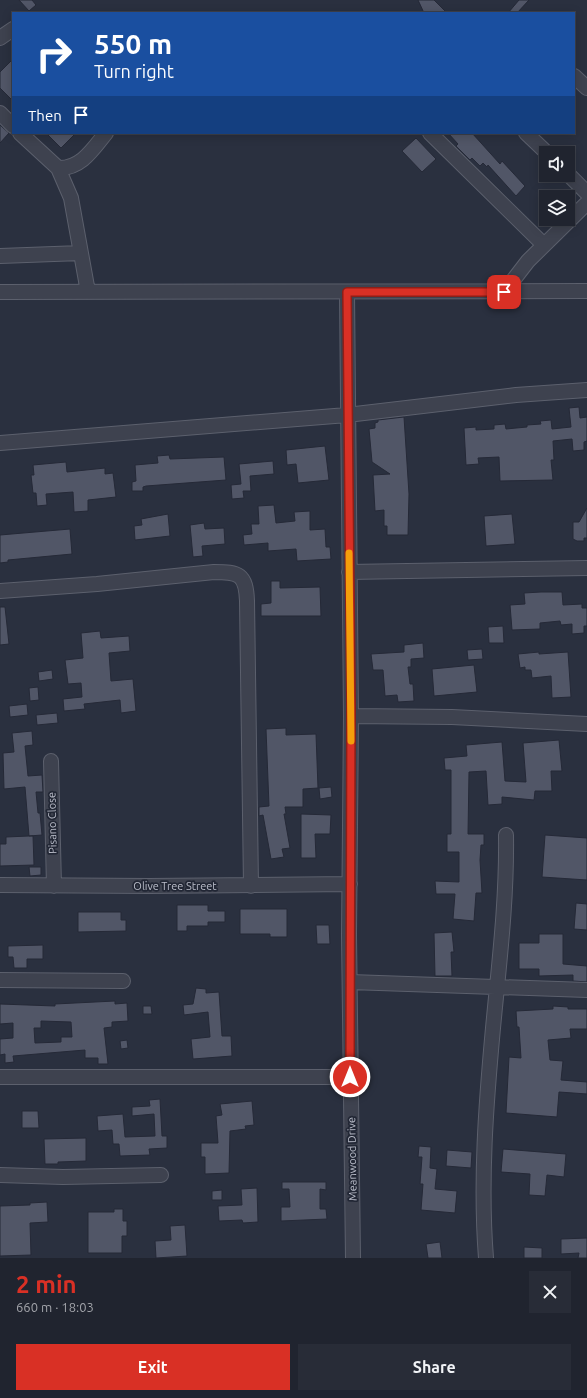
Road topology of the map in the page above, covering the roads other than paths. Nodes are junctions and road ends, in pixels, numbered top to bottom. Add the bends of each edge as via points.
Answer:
1 (12, 30) edge
2 (0, 38) edge
3 (575, 77) edge
4 (587, 88) edge
5 (0, 113) edge
6 (12, 125) edge
7 (21, 134) edge
8 (105, 134) edge
9 (431, 134) edge
10 (527, 134) edge
11 (540, 146) edge
12 (74, 166) junction
13 (58, 168) junction
14 (575, 181) edge
15 (587, 193) edge
16 (71, 198) junction
17 (587, 203) edge
18 (544, 245) junction
19 (81, 253) junction
20 (0, 256) edge
21 (587, 291) edge
22 (0, 292) edge
23 (88, 292) junction
24 (347, 292) junction
25 (504, 292) junction
26 (587, 390) edge
27 (348, 415) junction
28 (0, 443) edge
29 (587, 568) edge
30 (349, 572) junction
31 (0, 591) edge
32 (351, 716) junction
33 (587, 724) edge
34 (51, 761) dead end
35 (506, 835) dead end
36 (350, 884) junction
37 (0, 885) edge
38 (54, 886) junction
39 (251, 886) junction
40 (0, 980) edge
41 (123, 981) dead end
42 (350, 982) junction
43 (497, 987) junction
44 (587, 990) edge
45 (0, 1077) edge
46 (350, 1077) junction
47 (161, 1174) dead end
48 (0, 1175) edge
49 (353, 1258) edge
50 (486, 1258) edge

1 - 2 street
3 - 4 street
5 - 6 street
7 - 13 street
8 - 12 street via 82,161
9 - 18 street
10 - 11 street
12 - 13 street via 68,169
12 - 16 street
13 - 16 street
14 - 15 street
16 - 19 street
17 - 18 street
18 - 25 street
19 - 20 street
19 - 23 street
21 - 25 street
22 - 23 street
23 - 24 street
24 - 25 street
24 - 27 street, Meanwood Drive
26 - 27 street via 516,395
27 - 28 street
27 - 30 street, Meanwood Drive
29 - 30 street
30 - 32 street, Meanwood Drive
31 - 39 street via 214,572 240,575 245,582 247,601
32 - 33 street via 452,717
32 - 36 street, Meanwood Drive
34 - 38 street, Pisano Close
35 - 43 street via 506,877
36 - 39 street, Olive Tree Street
36 - 42 street, Meanwood Drive
37 - 38 street, Olive Tree Street
38 - 39 street, Olive Tree Street
40 - 41 street
42 - 43 street
42 - 46 street, Meanwood Drive
43 - 44 street
43 - 50 street via 484,1156
45 - 46 street
46 - 49 street, Meanwood Drive
47 - 48 street via 62,1177

